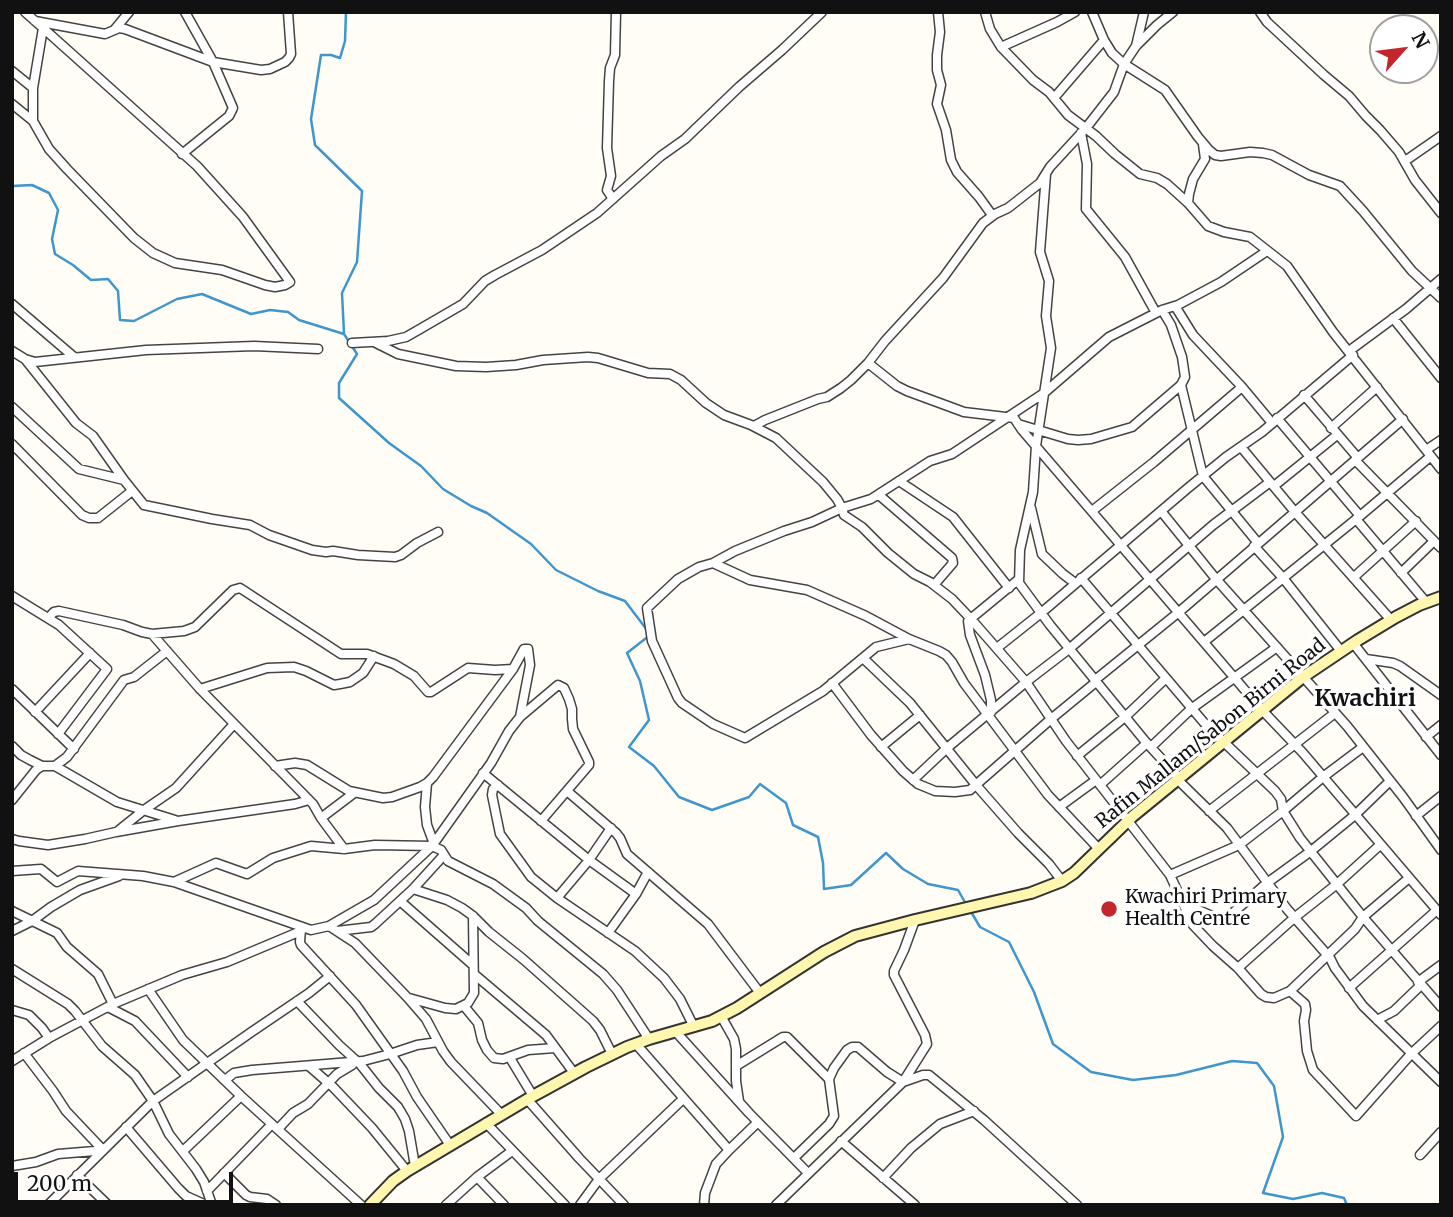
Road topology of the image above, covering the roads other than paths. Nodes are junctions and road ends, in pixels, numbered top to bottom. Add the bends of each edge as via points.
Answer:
1 (25, 12) edge
2 (129, 12) edge
3 (185, 12) edge
4 (288, 12) edge
5 (616, 12) edge
6 (822, 12) edge
7 (938, 12) edge
8 (985, 12) edge
9 (1075, 12) edge
10 (1091, 12) edge
11 (1144, 12) edge
12 (1173, 12) edge
13 (1260, 12) edge
14 (34, 21) junction
15 (43, 28) junction
16 (114, 30) junction
17 (1104, 40) junction
18 (1136, 46) junction
19 (1001, 47) junction
20 (213, 62) junction
21 (1124, 64) junction
22 (12, 71) edge
23 (33, 88) junction
24 (1054, 98) junction
25 (12, 104) edge
26 (33, 121) junction
27 (1084, 130) junction
28 (1441, 136) edge
29 (1202, 143) junction
30 (182, 154) junction
31 (1405, 161) junction
32 (1045, 174) junction
33 (613, 199) junction
34 (1188, 203) junction
35 (1441, 212) edge
36 (992, 215) junction
37 (1267, 251) junction
38 (1441, 279) edge
39 (1431, 289) junction
40 (1441, 298) edge
41 (12, 304) edge
42 (1175, 306) junction
43 (1159, 311) junction
44 (1393, 318) junction
45 (352, 343) dead end
46 (376, 343) junction
47 (318, 349) dead end
48 (12, 351) edge
49 (1351, 353) junction
50 (74, 357) junction
51 (25, 359) junction
52 (868, 363) junction
53 (1441, 378) edge
54 (1181, 385) junction
55 (1242, 387) junction
56 (1377, 387) junction
57 (1044, 393) junction
58 (1304, 395) junction
59 (12, 407) edge
60 (1007, 418) junction
61 (1403, 419) junction
62 (1275, 420) junction
63 (1018, 425) junction
64 (754, 426) junction
65 (1191, 430) junction
66 (1039, 431) junction
67 (1334, 432) junction
68 (1441, 440) edge
69 (12, 444) edge
70 (1036, 446) junction
71 (1241, 447) junction
72 (1429, 453) junction
73 (1309, 457) junction
74 (1357, 459) junction
75 (1441, 469) edge
76 (1203, 477) junction
77 (124, 480) junction
78 (899, 481) junction
79 (1331, 481) junction
80 (1272, 484) junction
81 (132, 491) junction
82 (1387, 494) junction
83 (878, 495) junction
84 (1030, 504) junction
85 (842, 509) junction
86 (1092, 511) junction
87 (1161, 511) junction
88 (1232, 511) junction
89 (1295, 512) junction
90 (1358, 518) junction
91 (1416, 521) junction
92 (438, 533) dead end
93 (1434, 541) junction
94 (1120, 545) junction
95 (1256, 545) junction
96 (1324, 545) junction
97 (1190, 546) junction
98 (1441, 548) edge
99 (1382, 552) junction
100 (713, 562) junction
101 (1401, 573) junction
102 (1354, 577) junction
103 (1150, 578) junction
104 (1283, 578) junction
105 (1019, 579) junction
106 (1216, 579) junction
107 (1078, 581) junction
108 (934, 585) junction
109 (1009, 588) junction
110 (12, 596) edge
111 (1440, 598) edge
112 (1426, 603) junction
113 (1244, 609) junction
114 (1179, 612) junction
115 (1041, 613) junction
116 (1110, 613) junction
117 (49, 617) junction
118 (971, 619) junction
119 (1391, 620) junction
120 (152, 634) junction
121 (909, 639) junction
122 (1204, 642) junction
123 (1353, 643) junction
124 (1137, 645) junction
125 (1277, 647) junction
126 (997, 648) junction
127 (1069, 649) junction
128 (167, 651) junction
129 (1340, 651) junction
130 (90, 653) junction
131 (374, 656) junction
132 (863, 658) junction
133 (1366, 659) junction
134 (513, 669) junction
135 (1234, 677) junction
136 (1303, 677) junction
137 (1166, 679) junction
138 (1096, 681) junction
139 (1026, 682) junction
140 (832, 684) junction
141 (12, 689) edge
142 (200, 689) junction
143 (1441, 695) edge
144 (1191, 709) junction
145 (1262, 710) junction
146 (35, 712) junction
147 (989, 713) junction
148 (1335, 713) junction
149 (920, 715) junction
150 (520, 717) junction
151 (1125, 717) junction
152 (1051, 719) junction
153 (234, 724) junction
154 (1441, 725) edge
155 (58, 733) junction
156 (1426, 737) junction
157 (1223, 742) junction
158 (1295, 744) junction
159 (1149, 745) junction
160 (12, 746) edge
161 (881, 747) junction
162 (1363, 747) junction
163 (947, 748) junction
164 (74, 749) junction
165 (1015, 751) junction
166 (1441, 755) edge
167 (1077, 756) junction
168 (42, 766) junction
169 (55, 766) junction
170 (275, 766) junction
171 (483, 773) junction
172 (1256, 773) junction
173 (1323, 777) junction
174 (1178, 779) junction
175 (913, 780) junction
176 (1390, 781) junction
177 (1098, 782) junction
178 (427, 783) junction
179 (498, 785) junction
180 (976, 785) junction
181 (567, 791) junction
182 (354, 793) junction
183 (1441, 796) edge
184 (12, 800) edge
185 (309, 800) junction
186 (1059, 807) junction
187 (144, 810) junction
188 (1209, 811) junction
189 (1283, 811) junction
190 (1354, 815) junction
191 (1416, 817) junction
192 (321, 818) junction
193 (178, 821) junction
194 (541, 821) junction
195 (1127, 821) junction
196 (611, 828) junction
197 (116, 832) junction
198 (12, 839) edge
199 (433, 845) junction
200 (1239, 845) junction
201 (1380, 845) junction
202 (1098, 848) junction
203 (344, 849) junction
204 (1441, 850) edge
205 (1311, 851) junction
206 (444, 855) junction
207 (589, 860) junction
208 (12, 871) edge
209 (648, 873) junction
210 (121, 875) junction
211 (1170, 875) junction
212 (1409, 878) junction
213 (1062, 881) junction
214 (174, 882) junction
215 (1267, 883) junction
216 (1337, 884) junction
217 (413, 889) junction
218 (636, 894) junction
219 (557, 898) junction
220 (400, 901) junction
221 (1182, 902) junction
222 (12, 911) edge
223 (1439, 913) edge
224 (473, 916) junction
225 (1363, 917) junction
226 (1294, 918) junction
227 (915, 920) junction
228 (32, 921) junction
229 (333, 928) junction
230 (301, 929) junction
231 (12, 930) edge
232 (608, 933) junction
233 (1391, 950) junction
234 (1327, 954) junction
235 (1441, 965) edge
236 (1238, 968) junction
237 (12, 969) edge
238 (474, 970) junction
239 (330, 976) junction
240 (1420, 983) junction
241 (1349, 988) junction
242 (148, 989) junction
243 (1290, 991) junction
244 (760, 993) junction
245 (407, 997) junction
246 (297, 1001) junction
247 (111, 1005) junction
248 (464, 1006) junction
249 (1441, 1007) edge
250 (12, 1010) edge
251 (721, 1016) junction
252 (81, 1019) junction
253 (1377, 1020) junction
254 (1441, 1026) edge
255 (694, 1027) junction
256 (676, 1032) junction
257 (49, 1038) junction
258 (649, 1039) junction
259 (439, 1042) junction
260 (636, 1044) junction
261 (555, 1048) junction
262 (24, 1053) junction
263 (390, 1054) junction
264 (612, 1054) junction
265 (1411, 1054) junction
266 (510, 1058) junction
267 (356, 1060) junction
268 (12, 1061) edge
269 (208, 1062) junction
270 (309, 1066) junction
271 (736, 1066) junction
272 (574, 1073) junction
273 (188, 1077) junction
274 (829, 1079) junction
275 (225, 1080) junction
276 (903, 1082) junction
277 (1441, 1082) edge
278 (328, 1083) junction
279 (241, 1096) junction
280 (530, 1098) junction
281 (683, 1099) junction
282 (153, 1101) junction
283 (739, 1101) junction
284 (974, 1111) junction
285 (501, 1114) junction
286 (758, 1122) junction
287 (486, 1123) junction
288 (275, 1126) junction
289 (126, 1127) junction
290 (1441, 1132) edge
291 (841, 1141) junction
292 (450, 1145) junction
293 (102, 1149) junction
294 (729, 1150) junction
295 (183, 1151) junction
296 (512, 1151) junction
297 (1420, 1155) dead end
298 (794, 1158) junction
299 (12, 1166) edge
300 (411, 1169) junction
301 (224, 1173) junction
302 (808, 1173) junction
303 (77, 1175) junction
304 (477, 1177) junction
305 (883, 1178) junction
306 (599, 1180) junction
307 (207, 1191) junction
308 (48, 1205) edge
309 (108, 1205) edge
310 (206, 1205) edge
311 (212, 1205) edge
312 (276, 1205) edge
313 (361, 1205) edge
314 (370, 1205) edge
315 (446, 1205) edge
316 (504, 1205) edge
317 (565, 1205) edge
318 (580, 1205) edge
319 (624, 1205) edge
320 (704, 1205) edge
321 (776, 1205) edge
322 (915, 1205) edge
323 (1077, 1205) edge

1 - 14 street
2 - 16 street
3 - 20 street
4 - 20 street via 291,54 285,62 261,70
5 - 33 street via 607,148 611,176 607,190
6 - 33 street
7 - 36 street via 937,70 941,81 937,104 951,160
8 - 19 street
9 - 19 street
10 - 17 street
11 - 18 street
12 - 18 street
13 - 31 street via 1347,93
14 - 15 street
14 - 16 street via 105,34
15 - 23 street
15 - 30 street
16 - 20 street via 125,29
17 - 21 street
17 - 24 street
18 - 21 street
19 - 24 street
20 - 30 street via 233,108
21 - 27 street via 1114,92
21 - 29 street via 1165,90
22 - 23 street
23 - 26 street
24 - 27 street
25 - 26 street
26 - 30 street via 67,169 153,253 175,263 222,270 265,285 290,282 235,208
27 - 32 street
27 - 34 street via 1140,174 1162,180
27 - 43 street via 1086,209 1125,257
28 - 31 street
29 - 34 street via 1205,159 1193,179
29 - 39 street via 1215,155 1272,155 1340,186
31 - 35 street
32 - 36 street via 1036,187
32 - 57 street via 1040,252 1050,288 1045,316 1051,348
33 - 46 street via 586,221 485,282 463,304 406,337
34 - 37 street via 1208,226 1250,237
36 - 52 street
37 - 42 street
37 - 49 street via 1287,266
38 - 39 street
39 - 40 street
39 - 44 street
41 - 50 street
42 - 43 street
42 - 55 street via 1193,335
43 - 54 street via 1171,325 1184,363
43 - 57 street via 1109,337
44 - 49 street
44 - 53 street
45 - 46 street
46 - 64 street via 398,354 456,366 598,358 675,376 724,415
47 - 50 street via 206,347
48 - 51 street
49 - 56 street
49 - 58 street
50 - 51 street
51 - 77 street via 76,423 93,436
52 - 60 street via 906,391 964,412
52 - 64 street via 835,393
54 - 65 street
54 - 66 street via 1129,429 1078,440
55 - 62 street
55 - 65 street
56 - 61 street
56 - 67 street
57 - 60 street
57 - 66 street
58 - 62 street
58 - 67 street
59 - 77 street via 79,469
60 - 63 street via 1012,417
60 - 78 street
61 - 72 street
61 - 74 street
62 - 71 street
62 - 73 street
63 - 66 street
63 - 70 street
64 - 85 street via 776,439 823,482
65 - 76 street
65 - 86 street
66 - 70 street
67 - 73 street
67 - 74 street
68 - 72 street
69 - 81 street via 89,518 98,518
70 - 84 street
70 - 86 street
71 - 76 street
71 - 80 street
72 - 75 street
72 - 82 street
73 - 79 street
73 - 80 street
74 - 79 street
74 - 82 street
76 - 87 street
76 - 88 street
77 - 81 street
78 - 83 street
78 - 109 street via 953,517
79 - 89 street
79 - 90 street
80 - 88 street
80 - 89 street
81 - 92 street via 144,505 250,524 269,535 326,552 395,557
82 - 90 street
82 - 91 street
83 - 85 street
83 - 108 street via 952,558 953,563
84 - 105 street
84 - 107 street via 1042,554
85 - 100 street
85 - 108 street via 897,560
86 - 94 street
87 - 94 street
87 - 97 street
88 - 95 street
88 - 97 street
89 - 95 street
89 - 96 street
90 - 96 street
90 - 99 street
91 - 93 street
91 - 99 street
93 - 98 street
93 - 101 street
94 - 103 street
94 - 107 street
95 - 104 street
95 - 106 street
96 - 102 street
96 - 104 street
97 - 103 street
97 - 106 street
99 - 101 street
99 - 102 street
100 - 121 street via 750,580 814,593
100 - 140 street via 678,579 647,608 652,641 682,703 745,738
101 - 112 street
102 - 119 street
103 - 114 street
103 - 116 street
104 - 113 street
104 - 129 street
105 - 109 street
105 - 115 street
106 - 113 street
106 - 114 street
107 - 115 street
107 - 116 street
108 - 118 street
109 - 118 street
110 - 117 street
111 - 112 street, Rafin Mallam/Sabon Birni Road
112 - 119 street, Rafin Mallam/Sabon Birni Road
113 - 122 street
113 - 125 street
114 - 122 street
114 - 124 street
115 - 126 street
115 - 127 street
116 - 124 street
116 - 127 street
117 - 120 street via 59,611
117 - 130 street
118 - 126 street
118 - 147 street via 967,625 985,675 992,704
119 - 123 street, Rafin Mallam/Sabon Birni Road
120 - 128 street
120 - 131 street via 195,627 240,588 341,654
121 - 132 street via 876,648
121 - 147 street via 946,654
122 - 135 street
123 - 129 street, Rafin Mallam/Sabon Birni Road
123 - 133 street
124 - 137 street
124 - 138 street
125 - 135 street
125 - 136 street
126 - 139 street
127 - 138 street
127 - 139 street
128 - 142 street
128 - 164 street via 124,680
129 - 136 street, Rafin Mallam/Sabon Birni Road
130 - 146 street
130 - 155 street via 107,671
131 - 134 street via 407,671 428,692 468,668
131 - 142 street via 363,673 340,684 294,667 267,668
132 - 140 street
132 - 149 street
133 - 143 street via 1400,666
133 - 156 street
134 - 150 street via 528,649 530,664
134 - 178 street
135 - 144 street
135 - 145 street
136 - 145 street, Rafin Mallam/Sabon Birni Road
136 - 148 street
137 - 144 street
137 - 151 street
138 - 151 street
138 - 152 street
139 - 147 street
139 - 152 street
140 - 161 street
141 - 146 street
142 - 153 street
144 - 157 street
144 - 159 street
145 - 157 street, Rafin Mallam/Sabon Birni Road
145 - 158 street
146 - 155 street
147 - 163 street
147 - 165 street
148 - 158 street
148 - 162 street
149 - 161 street
149 - 163 street
150 - 171 street
150 - 181 street via 558,685 564,688 573,729 589,762
151 - 159 street
151 - 167 street
152 - 165 street
152 - 167 street
153 - 170 street
153 - 187 street via 176,788
154 - 156 street
155 - 164 street
156 - 166 street
157 - 172 street
157 - 174 street, Rafin Mallam/Sabon Birni Road
158 - 172 street
158 - 173 street
159 - 174 street
159 - 177 street
160 - 168 street
161 - 175 street
162 - 173 street
162 - 176 street
163 - 175 street
163 - 180 street
164 - 169 street
165 - 180 street
165 - 186 street
167 - 177 street
168 - 169 street
168 - 184 street
169 - 187 street via 117,802
170 - 182 street via 307,765
170 - 185 street
171 - 179 street
171 - 199 street
172 - 188 street
172 - 189 street via 1275,791
173 - 189 street
173 - 190 street
174 - 188 street
174 - 195 street, Rafin Mallam/Sabon Birni Road
175 - 180 street via 935,791 970,790
176 - 190 street
176 - 191 street
177 - 186 street
177 - 195 street
178 - 182 street via 391,797
178 - 199 street via 425,807
179 - 194 street
179 - 219 street via 492,795 499,834 531,877
180 - 213 street
181 - 194 street
181 - 196 street
182 - 192 street
183 - 191 street
185 - 192 street
185 - 193 street
186 - 202 street
187 - 193 street
187 - 197 street
188 - 200 street
189 - 200 street
189 - 205 street
190 - 201 street
190 - 205 street
191 - 204 street
192 - 203 street
193 - 197 street
194 - 207 street
195 - 202 street, Rafin Mallam/Sabon Birni Road
195 - 211 street
196 - 207 street
196 - 209 street
197 - 198 street via 48,845
199 - 203 street
199 - 206 street
199 - 229 street via 374,900
200 - 211 street
200 - 215 street
201 - 212 street
201 - 216 street
202 - 213 street, Rafin Mallam/Sabon Birni Road
203 - 214 street via 302,848 247,874 216,863
205 - 215 street
205 - 216 street
206 - 217 street
206 - 258 street via 448,862 493,884 526,908 603,974
207 - 218 street
207 - 219 street
208 - 210 street via 41,869 57,882 78,871
209 - 218 street
209 - 244 street via 708,925
210 - 214 street
210 - 228 street via 80,890
211 - 221 street
212 - 223 street
212 - 225 street
213 - 227 street, Rafin Mallam/Sabon Birni Road via 1031,893
214 - 230 street
215 - 221 street via 1227,918
215 - 226 street
216 - 225 street
216 - 226 street
217 - 220 street
217 - 224 street via 447,900
218 - 232 street
219 - 232 street
220 - 229 street via 370,927
220 - 238 street
221 - 236 street via 1193,925
222 - 228 street
223 - 233 street
224 - 238 street
224 - 264 street via 593,1021
225 - 233 street
225 - 234 street
226 - 234 street
226 - 236 street
227 - 244 street, Rafin Mallam/Sabon Birni Road via 855,936
227 - 276 street via 894,975 928,1041
228 - 231 street
228 - 247 street via 57,933 98,974
229 - 230 street
229 - 245 street via 367,954
230 - 239 street via 301,945
230 - 242 street via 227,962
232 - 255 street via 664,978
233 - 240 street
233 - 241 street
234 - 241 street
234 - 243 street
235 - 240 street
236 - 243 street via 1266,997
237 - 252 street via 68,1004
238 - 248 street via 472,998
238 - 261 street
239 - 246 street
239 - 263 street
240 - 249 street
240 - 253 street via 1394,1011
241 - 253 street
242 - 247 street
242 - 269 street via 183,1040
243 - 265 street via 1305,1004 1307,1051 1313,1070 1356,1116
244 - 251 street, Rafin Mallam/Sabon Birni Road
245 - 248 street via 445,1008
245 - 259 street
246 - 267 street
246 - 269 street
247 - 252 street
247 - 273 street via 135,1021
248 - 266 street via 478,1023 494,1058
250 - 257 street via 29,1015
251 - 255 street, Rafin Mallam/Sabon Birni Road
251 - 271 street via 734,1039
252 - 257 street
252 - 282 street via 102,1046 135,1075
253 - 265 street
254 - 265 street
255 - 256 street, Rafin Mallam/Sabon Birni Road
256 - 258 street, Rafin Mallam/Sabon Birni Road
256 - 283 street
257 - 262 street
258 - 260 street, Rafin Mallam/Sabon Birni Road
259 - 263 street
259 - 285 street via 451,1062
260 - 264 street, Rafin Mallam/Sabon Birni Road
260 - 281 street
261 - 266 street
261 - 272 street
262 - 268 street
262 - 293 street via 66,1111
263 - 267 street
263 - 292 street
264 - 272 street, Rafin Mallam/Sabon Birni Road
265 - 277 street
266 - 280 street
267 - 270 street
267 - 278 street
267 - 300 street via 405,1119
269 - 273 street
269 - 275 street
270 - 275 street via 234,1073
270 - 278 street
271 - 274 street via 787,1037
271 - 283 street
272 - 280 street, Rafin Mallam/Sabon Birni Road
273 - 282 street
274 - 276 street via 847,1050 858,1047
274 - 298 street via 834,1116
275 - 279 street
276 - 284 street via 929,1074
276 - 291 street
278 - 288 street via 308,1104
278 - 300 street
279 - 288 street
279 - 295 street
280 - 285 street, Rafin Mallam/Sabon Birni Road
280 - 306 street
281 - 294 street
281 - 306 street
282 - 289 street
282 - 295 street
283 - 286 street
284 - 305 street via 940,1124
284 - 323 street
285 - 287 street, Rafin Mallam/Sabon Birni Road
286 - 294 street
286 - 298 street
287 - 292 street, Rafin Mallam/Sabon Birni Road
287 - 296 street
288 - 301 street
288 - 313 street
289 - 293 street
289 - 310 street via 186,1196
290 - 297 street
291 - 302 street
291 - 305 street
292 - 300 street, Rafin Mallam/Sabon Birni Road
293 - 299 street
293 - 303 street
294 - 320 street via 710,1175
295 - 307 street
296 - 304 street
296 - 317 street
298 - 302 street
300 - 314 street, Rafin Mallam/Sabon Birni Road
301 - 307 street
301 - 312 street via 246,1195
302 - 321 street
303 - 308 street
303 - 309 street
304 - 315 street
304 - 316 street
305 - 322 street
306 - 318 street
306 - 319 street
307 - 311 street

